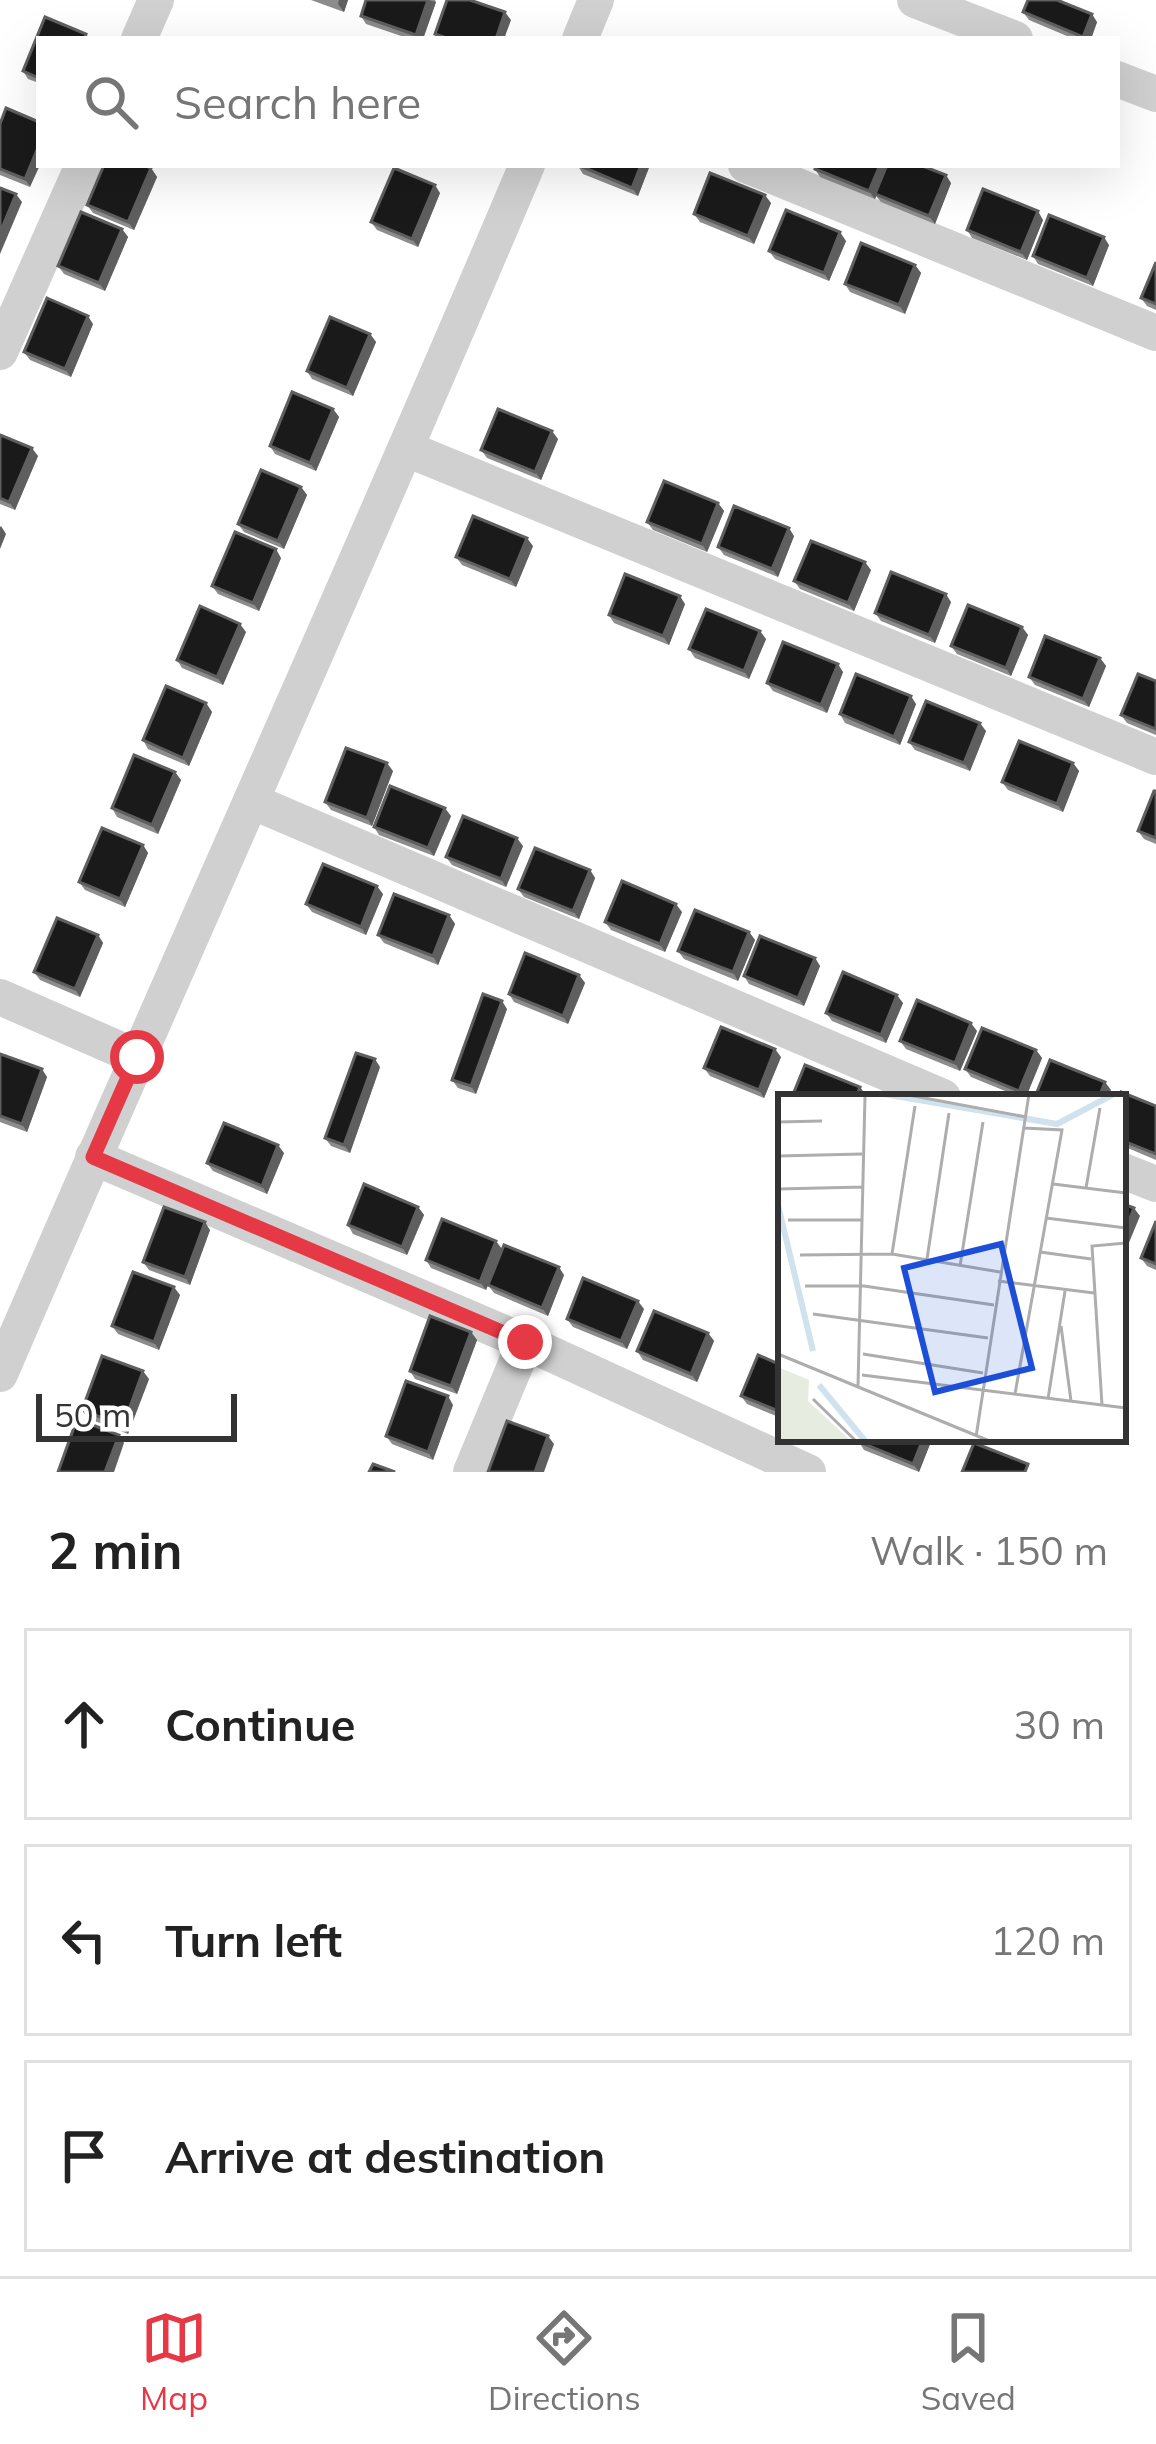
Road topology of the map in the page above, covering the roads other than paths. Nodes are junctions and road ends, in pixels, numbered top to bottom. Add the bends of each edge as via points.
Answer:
1 (157, 0) edge
2 (596, 0) edge
3 (915, 0) edge
4 (140, 36) edge
5 (581, 36) edge
6 (1007, 36) edge
7 (1120, 80) edge
8 (1156, 94) edge
9 (82, 168) edge
10 (525, 168) edge
11 (753, 168) edge
12 (1156, 333) edge
13 (0, 352) edge
14 (407, 449) junction
15 (1156, 757) edge
16 (251, 801) junction
17 (0, 997) edge
18 (137, 1057) junction
19 (936, 1094) edge
20 (93, 1157) junction
21 (1126, 1172) edge
22 (1156, 1184) edge
23 (525, 1342) junction
24 (0, 1374) edge
25 (471, 1472) edge
26 (808, 1472) edge

1 - 4 street
2 - 5 street
3 - 6 street
7 - 8 street
9 - 13 street
10 - 14 street
11 - 12 street
14 - 15 street
14 - 16 street
16 - 18 street
16 - 19 street
17 - 18 street
18 - 20 street
20 - 23 street
20 - 24 street
21 - 22 street
23 - 25 street
23 - 26 street

